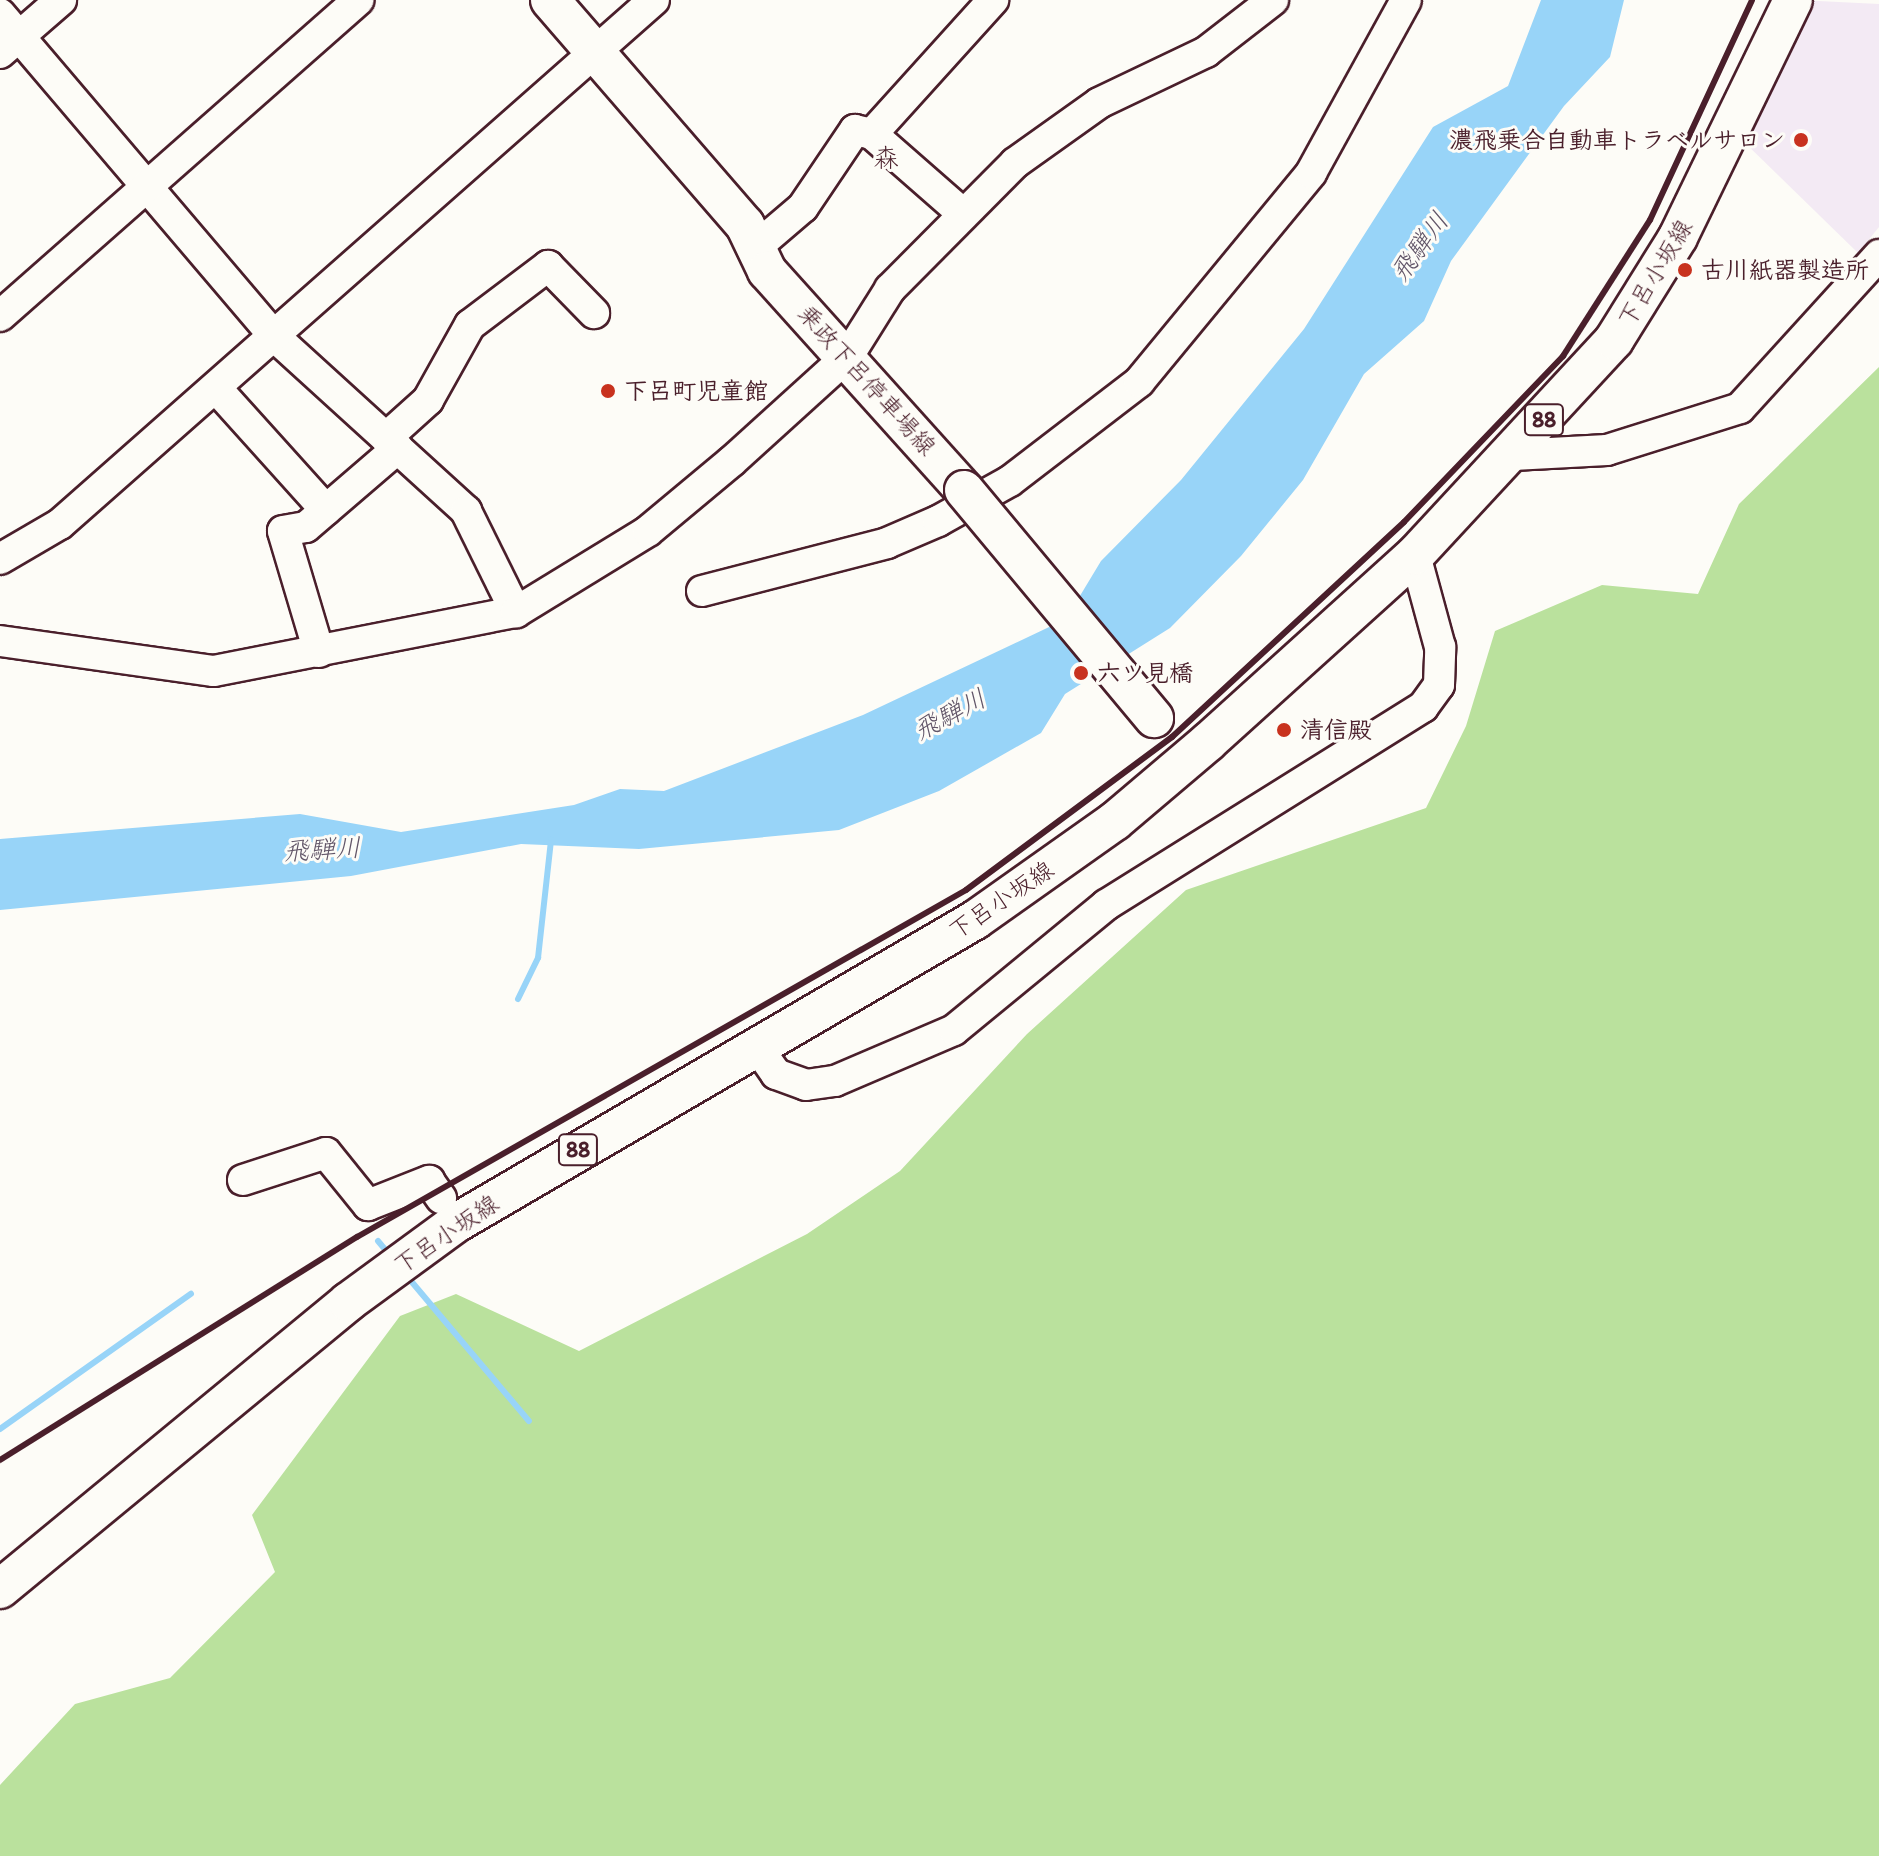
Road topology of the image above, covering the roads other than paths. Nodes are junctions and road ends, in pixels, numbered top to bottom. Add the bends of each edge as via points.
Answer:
1 (61, 0) edge
2 (359, 0) edge
3 (550, 0) edge
4 (654, 0) edge
5 (993, 0) edge
6 (1273, 0) edge
7 (1406, 0) edge
8 (1793, 0) edge
9 (7, 34) edge
10 (595, 52) junction
11 (872, 134) junction
12 (147, 186) junction
13 (961, 212) junction
14 (755, 248) junction
15 (1879, 255) edge
16 (594, 313) dead end
17 (0, 316) edge
18 (274, 336) junction
19 (848, 356) junction
20 (216, 388) junction
21 (392, 443) junction
22 (1513, 455) junction
23 (326, 510) junction
24 (1415, 555) junction
25 (0, 559) edge
26 (702, 591) dead end
27 (516, 612) junction
28 (0, 641) edge
29 (319, 652) junction
30 (1190, 758) junction
31 (760, 1051) junction
32 (243, 1180) dead end
33 (441, 1198) dead end
34 (0, 1589) edge

1 - 9 street
2 - 12 street
3 - 10 main road, 乗政下呂停車場線
4 - 10 street
5 - 11 street
6 - 13 street via 1206,52 1099,103
7 - 26 street via 1311,173 1139,382 1010,481 938,521 887,543
8 - 22 main road, 下呂小坂線 / 88 via 1678,237 1614,340
9 - 12 street
10 - 14 main road, 乗政下呂停車場線 via 745,225
10 - 18 street
11 - 13 street
11 - 14 street via 855,130 803,207
12 - 17 street
12 - 18 street
13 - 19 street via 890,289
14 - 19 main road, 乗政下呂停車場線 via 767,271
15 - 22 street via 1740,408 1607,450
16 - 21 street via 548,266 470,325 428,400
18 - 20 street
18 - 21 street
19 - 27 street via 648,531
19 - 30 main road, 乗政下呂停車場線, bridge
20 - 23 street
20 - 25 street via 60,524
21 - 23 street
21 - 27 street via 466,511
22 - 24 main road, 下呂小坂線 / 88
23 - 29 street via 306,527 283,531
24 - 30 main road, 下呂小坂線 / 88
24 - 31 street via 1440,647 1439,685 1423,707 1106,905 954,1030 835,1081 806,1085 776,1074
27 - 29 street
28 - 29 street via 199,671
30 - 31 main road, 下呂小坂線 / 88 via 975,920
31 - 34 main road, 下呂小坂線 / 88 via 456,1223 348,1302
32 - 33 street via 326,1153 368,1205 429,1181

